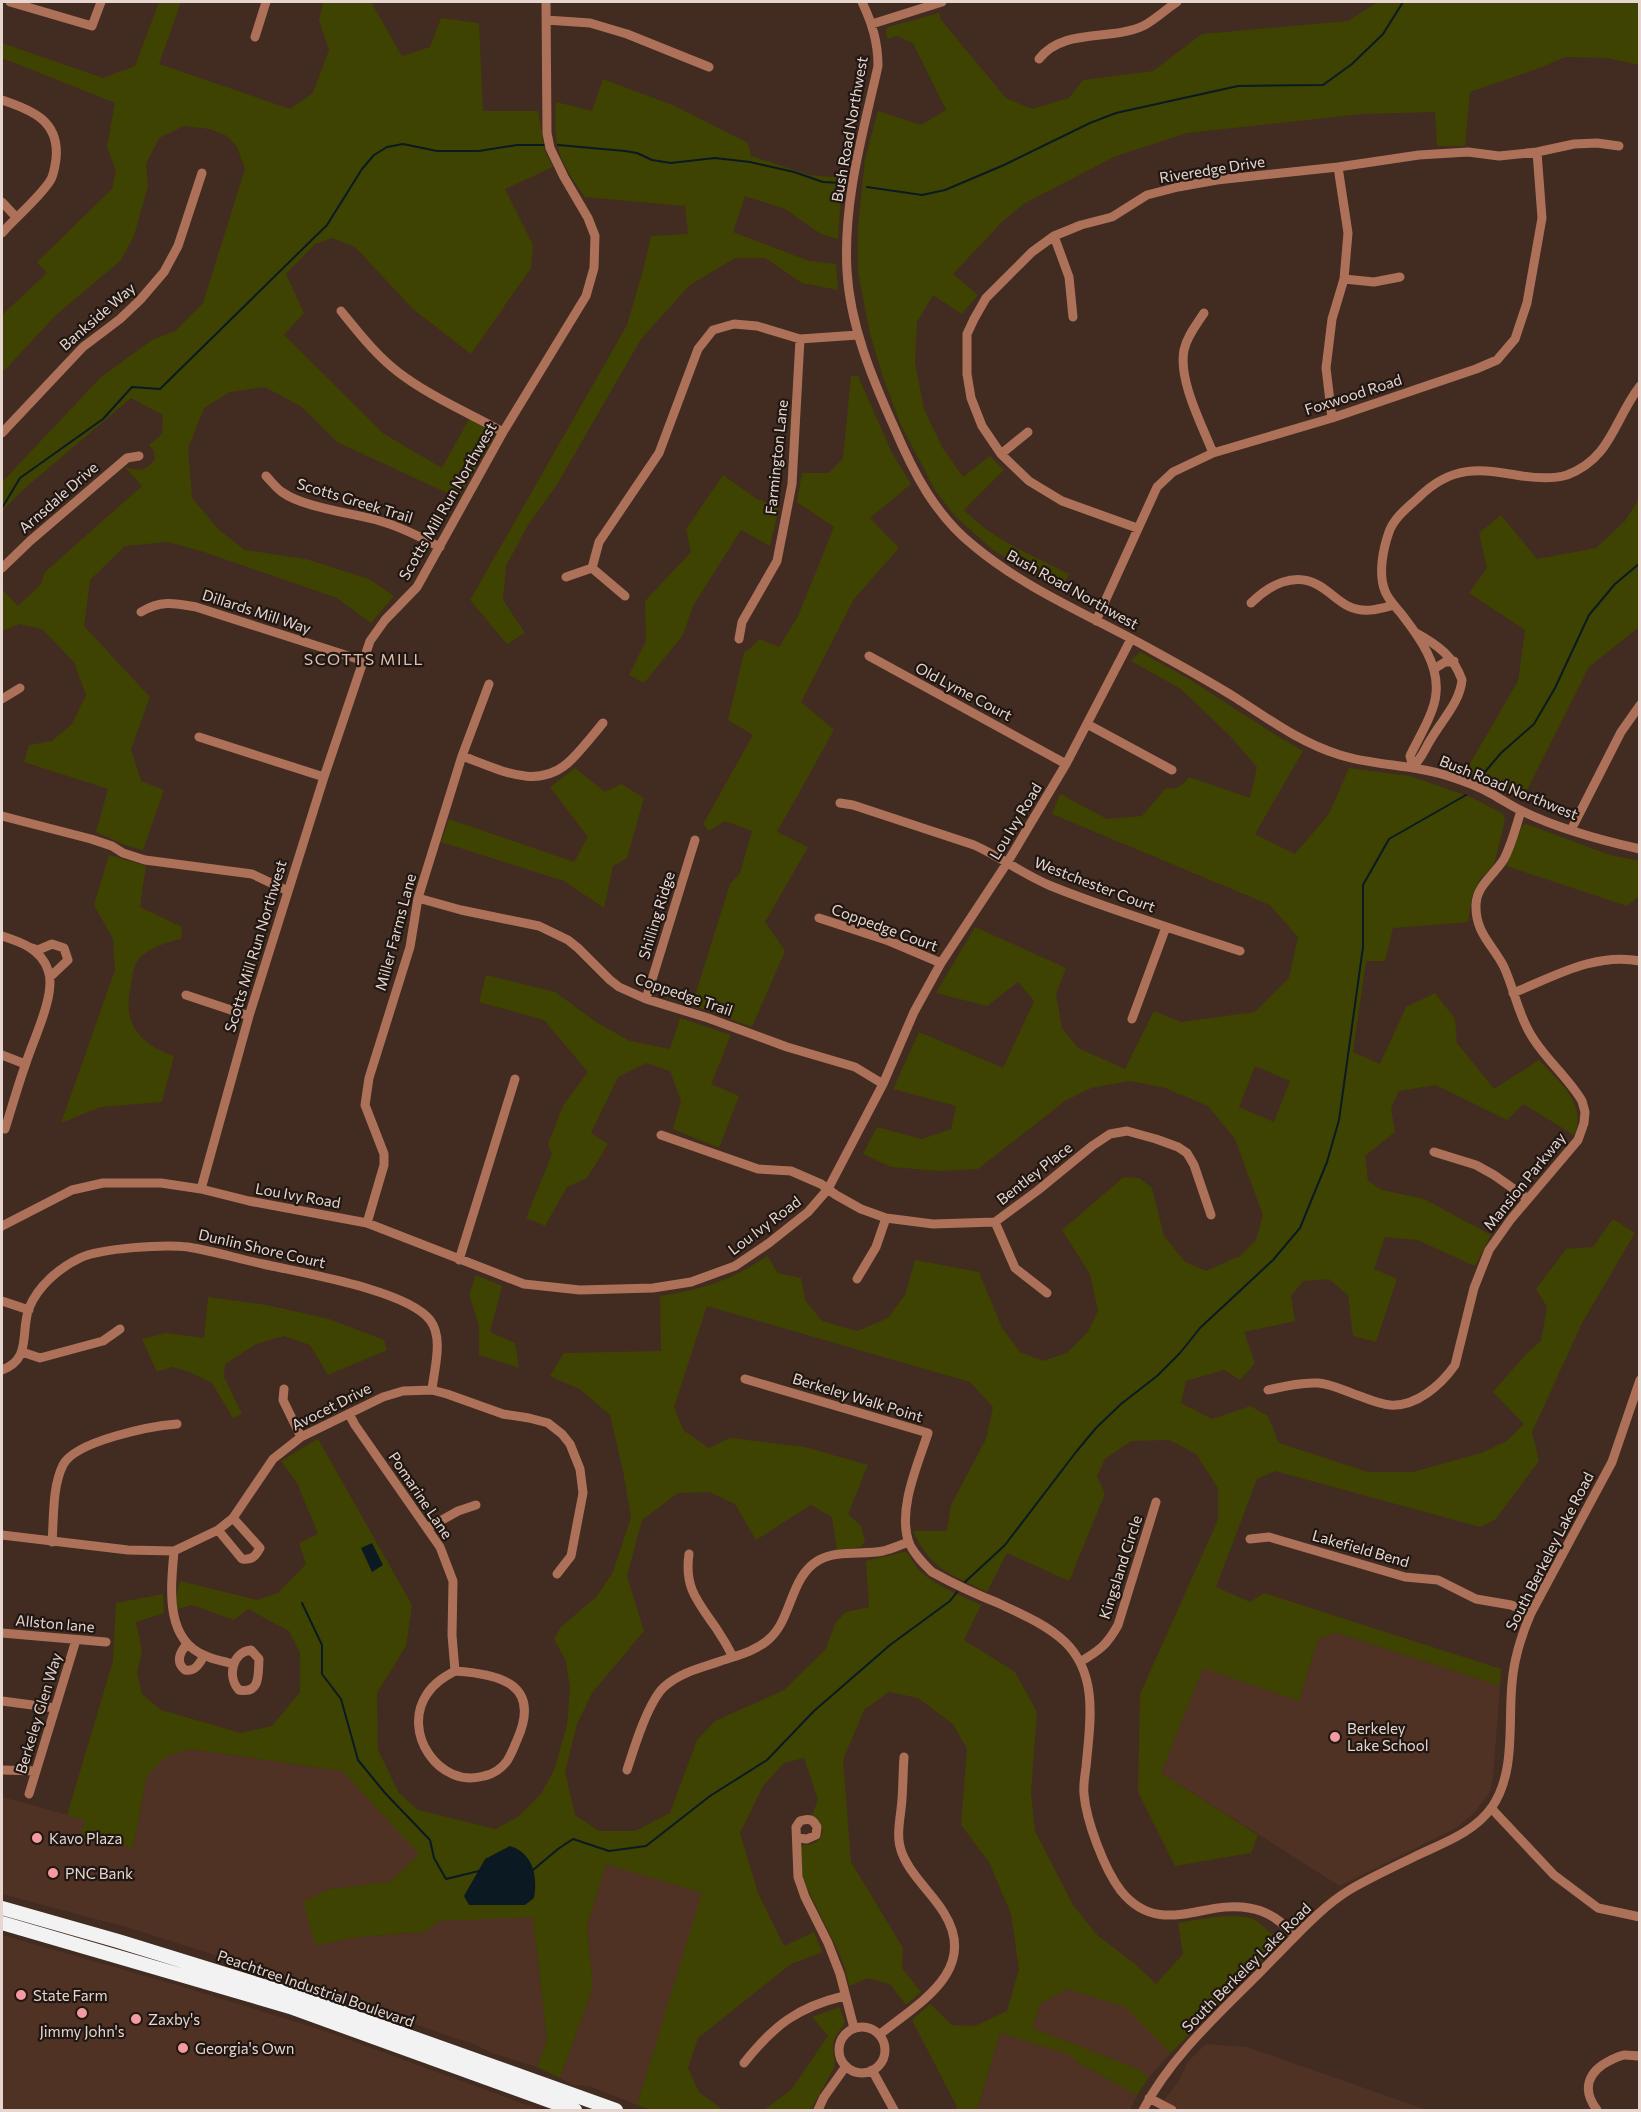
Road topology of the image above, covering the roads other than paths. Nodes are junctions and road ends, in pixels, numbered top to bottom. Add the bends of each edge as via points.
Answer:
1 (10, 2) edge
2 (101, 2) edge
3 (266, 2) edge
4 (546, 2) edge
5 (862, 2) edge
6 (942, 2) edge
7 (1177, 2) edge
8 (546, 20) junction
9 (872, 24) junction
10 (255, 38) dead end
11 (1039, 59) dead end
12 (709, 67) dead end
13 (2, 100) edge
14 (1619, 146) dead end
15 (1537, 152) junction
16 (1338, 167) junction
17 (202, 173) dead end
18 (2, 202) edge
19 (16, 217) junction
20 (2, 233) edge
21 (1054, 236) junction
22 (1400, 277) dead end
23 (1344, 279) junction
24 (341, 311) dead end
25 (1204, 313) dead end
26 (1073, 317) dead end
27 (858, 335) junction
28 (800, 339) junction
29 (1640, 386) edge
30 (1332, 418) junction
31 (503, 432) junction
32 (1028, 432) dead end
33 (2, 433) edge
34 (1213, 453) junction
35 (1001, 454) junction
36 (139, 456) dead end
37 (266, 476) dead end
38 (1137, 528) junction
39 (440, 548) junction
40 (2, 568) edge
41 (592, 568) junction
42 (566, 578) dead end
43 (626, 596) dead end
44 (1251, 603) dead end
45 (1394, 605) junction
46 (141, 612) dead end
47 (1096, 621) junction
48 (1415, 632) junction
49 (739, 639) dead end
50 (1131, 639) junction
51 (869, 656) dead end
52 (364, 661) junction
53 (1454, 661) junction
54 (1434, 669) junction
55 (489, 684) dead end
56 (20, 688) dead end
57 (2, 699) edge
58 (1640, 705) edge
59 (603, 723) dead end
60 (1087, 724) junction
61 (199, 737) dead end
62 (462, 756) junction
63 (1066, 764) junction
64 (1413, 766) junction
65 (1172, 770) dead end
66 (324, 777) junction
67 (840, 803) dead end
68 (1521, 811) junction
69 (2, 816) edge
70 (1572, 830) junction
71 (695, 840) dead end
72 (1640, 849) edge
73 (1007, 863) junction
74 (288, 891) junction
75 (418, 898) junction
76 (819, 918) dead end
77 (1166, 927) junction
78 (2, 936) edge
79 (30, 947) junction
80 (1240, 951) dead end
81 (1640, 961) edge
82 (941, 963) junction
83 (50, 977) junction
84 (1513, 993) junction
85 (186, 994) dead end
86 (646, 999) junction
87 (249, 1016) junction
88 (1132, 1019) dead end
89 (2, 1055) edge
90 (25, 1064) junction
91 (515, 1079) dead end
92 (883, 1084) junction
93 (5, 1129) dead end
94 (661, 1136) dead end
95 (1434, 1152) dead end
96 (201, 1189) junction
97 (828, 1190) junction
98 (1528, 1199) junction
99 (1211, 1215) dead end
100 (886, 1218) junction
101 (995, 1222) junction
102 (366, 1223) junction
103 (2, 1226) edge
104 (459, 1260) junction
105 (857, 1279) dead end
106 (1047, 1293) dead end
107 (2, 1300) edge
108 (29, 1310) junction
109 (120, 1329) dead end
110 (22, 1352) junction
111 (2, 1370) edge
112 (745, 1379) dead end
113 (1640, 1380) edge
114 (284, 1389) dead end
115 (432, 1390) junction
116 (1268, 1390) dead end
117 (349, 1414) junction
118 (177, 1424) dead end
119 (301, 1437) junction
120 (1156, 1502) dead end
121 (476, 1505) dead end
122 (233, 1518) junction
123 (428, 1528) junction
124 (218, 1530) junction
125 (2, 1535) edge
126 (1250, 1539) dead end
127 (52, 1542) junction
128 (909, 1542) junction
129 (174, 1551) junction
130 (689, 1554) dead end
131 (557, 1574) dead end
132 (1531, 1613) junction
133 (2, 1633) edge
134 (76, 1640) junction
135 (106, 1642) dead end
136 (187, 1644) junction
137 (204, 1656) junction
138 (733, 1657) junction
139 (1080, 1662) junction
140 (233, 1664) dead end
141 (455, 1671) junction
142 (2, 1701) edge
143 (55, 1708) junction
144 (904, 1757) dead end
145 (2, 1770) edge
146 (627, 1770) dead end
147 (36, 1771) junction
148 (29, 1794) dead end
149 (1491, 1808) junction
150 (797, 1838) dead end
151 (2, 1908) edge
152 (1640, 1917) edge
153 (2, 1923) edge
154 (1295, 1936) junction
155 (844, 1996) junction
156 (854, 2028) junction
157 (879, 2035) junction
158 (1640, 2056) edge
159 (744, 2063) dead end
160 (846, 2066) junction
161 (872, 2070) junction
162 (1149, 2098) junction
163 (575, 2110) edge
164 (616, 2110) edge
165 (818, 2110) edge
166 (894, 2110) edge
167 (1143, 2110) edge
168 (1172, 2110) edge
169 (1597, 2110) edge

1 - 2 street via 92,26
3 - 10 street
4 - 8 street, Scotts Mill Run Northwest
5 - 9 street, Bush Road Northwest
6 - 9 street
7 - 11 street via 1142,26 1054,44
8 - 12 street via 590,23
8 - 31 street, Scotts Mill Run Northwest via 547,134 550,148 595,236 594,268 586,296
9 - 27 street, Bush Road Northwest via 878,66 855,163 848,230 847,273
13 - 19 street via 43,120 55,139 57,151 50,181
14 - 15 street, Riveredge Drive via 1574,144
15 - 16 street, Riveredge Drive via 1499,156 1443,153
15 - 30 street, Foxwood Road via 1542,218 1527,303 1515,339 1497,360
16 - 21 street, Riveredge Drive via 1178,187 1147,195 1112,217
16 - 23 street via 1348,233
17 - 33 street, Bankside Way via 178,246 164,273 141,300 83,347
18 - 19 street
19 - 20 street
21 - 26 street via 1069,277
21 - 35 street, Riveredge Drive via 986,298 967,334 970,398 982,426
22 - 23 street via 1374,282
23 - 30 street via 1332,319 1326,368
24 - 31 street via 398,372
25 - 34 street via 1189,336 1183,370
27 - 28 street
27 - 47 street, Bush Road Northwest via 902,447 917,479 941,513 994,561
28 - 41 street via 757,326 734,324 713,330 698,350 659,453 599,542
28 - 49 street, Farmington Lane via 792,484 777,561 742,622
29 - 45 street via 1596,459 1566,475 1533,477 1464,471 1431,485 1389,531 1382,574 1385,591
30 - 34 street, Foxwood Road
31 - 39 street, Scotts Mill Run Northwest
32 - 35 street
34 - 38 street, Foxwood Road via 1173,472 1157,488
35 - 38 street, Riveredge Drive via 1029,481 1062,501
36 - 40 street, Arnsdale Drive via 120,463
37 - 39 street, Scotts Greek Trail via 283,493 310,505 392,524
38 - 47 street, Foxwood Road
39 - 52 street, Scotts Mill Run Northwest via 417,587 370,641
41 - 42 street
41 - 43 street
44 - 45 street via 1271,585 1308,580 1349,606 1374,611
45 - 48 street
46 - 52 street, Dillards Mill Way via 164,603 196,607
47 - 50 street, Bush Road Northwest
48 - 53 street
48 - 54 street
50 - 60 street, Lou Ivy Road
50 - 64 street, Bush Road Northwest via 1314,746 1378,764
51 - 63 street, Old Lyme Court
52 - 66 street, Scotts Mill Run Northwest
53 - 54 street
53 - 64 street via 1461,687 1423,756
54 - 64 street via 1434,705 1410,756
55 - 62 street, Miller Farms Lane
56 - 57 street
58 - 70 street via 1621,732
59 - 62 street via 565,766 538,777 518,776
60 - 63 street, Lou Ivy Road
60 - 65 street
61 - 66 street
62 - 75 street, Miller Farms Lane
63 - 73 street, Lou Ivy Road
64 - 68 street, Bush Road Northwest via 1491,793
66 - 74 street, Scotts Mill Run Northwest
67 - 73 street, Westchester Court via 974,845
68 - 70 street, Bush Road Northwest
68 - 84 street, Mansion Parkway via 1505,858 1485,883 1476,906 1481,933 1501,962
69 - 74 street via 92,839 145,860 252,874
70 - 72 street, Bush Road Northwest
71 - 86 street, Shilling Ridge
73 - 77 street, Westchester Court via 1051,886
73 - 82 street, Lou Ivy Road
74 - 87 street, Scotts Mill Run Northwest
75 - 86 street, Coppedge Trail via 554,932 578,948 619,987
75 - 102 street, Miller Farms Lane via 410,947 367,1090 365,1105 384,1154 384,1165
76 - 82 street, Coppedge Court
77 - 80 street, Westchester Court
77 - 88 street
78 - 79 street
79 - 83 street via 48,967
79 - 83 street via 38,950 52,944 64,948 68,960
81 - 84 street via 1595,961
82 - 92 street, Lou Ivy Road via 914,1012
83 - 90 street via 44,1009
84 - 98 street, Mansion Parkway via 1529,1033 1577,1092 1585,1113 1578,1140
85 - 87 street
86 - 92 street, Coppedge Trail via 855,1067
87 - 96 street, Scotts Mill Run Northwest
89 - 90 street
90 - 93 street
91 - 104 street
92 - 97 street, Lou Ivy Road
94 - 97 street, Bentley Place via 758,1168 791,1171
95 - 98 street via 1476,1165
96 - 102 street, Lou Ivy Road
96 - 103 street, Lou Ivy Road via 102,1183 72,1190
97 - 100 street, Bentley Place
97 - 104 street, Lou Ivy Road via 808,1212 735,1266 691,1282 653,1287 551,1288 524,1284
98 - 116 street, Mansion Parkway via 1489,1250 1474,1288 1455,1365 1433,1389 1407,1403 1394,1405 1319,1383
99 - 101 street, Bentley Place via 1187,1153 1127,1131 1110,1134 1092,1146
100 - 101 street, Bentley Place via 933,1224
100 - 105 street via 876,1247
101 - 106 street via 1015,1268
102 - 104 street, Lou Ivy Road
107 - 108 street
108 - 110 street
108 - 115 street, Dunlin Shore Court via 39,1291 58,1271 82,1257 120,1248 186,1247 363,1286 414,1306 429,1318 437,1337
109 - 110 street via 103,1341 40,1358
110 - 111 street via 17,1362
112 - 128 street, Berkeley Walk Point via 928,1433 908,1497
113 - 132 street, South Berkeley Lake Road via 1612,1462
114 - 119 street via 284,1400
115 - 117 street, Avocet Drive via 392,1394
115 - 131 street, Avocet Drive via 502,1414 548,1423 570,1444 580,1469 583,1493 571,1556
117 - 119 street, Avocet Drive
117 - 123 street, Pomarine Lane
118 - 127 street via 76,1450 58,1477
119 - 122 street, Avocet Drive via 273,1459
120 - 139 street, Kingsland Circle via 1110,1641
121 - 123 street
122 - 124 street, Avocet Drive
122 - 124 street via 260,1548 256,1556 242,1559
123 - 141 street, Pomarine Lane via 453,1581
124 - 129 street, Avocet Drive
125 - 127 street, Avocet Drive
126 - 132 street, Lakefield Bend via 1269,1537 1405,1577 1438,1580 1476,1599
127 - 129 street, Avocet Drive
128 - 138 street via 883,1551 819,1560 805,1572 782,1624 769,1640
128 - 139 street via 932,1572 1046,1627 1065,1642
129 - 136 street via 173,1617
130 - 138 street via 687,1568 695,1600
132 - 149 street, South Berkeley Lake Road via 1515,1658 1511,1736 1504,1779
133 - 134 street, Allston lane
134 - 135 street, Allston lane
134 - 143 street, Berkeley Glen Way
136 - 137 street
136 - 137 street via 179,1659 185,1670 193,1670
137 - 140 street
138 - 146 street via 684,1674 665,1686 651,1703
139 - 154 street via 1088,1682 1091,1710 1083,1792 1088,1820 1122,1891 1137,1905 1174,1916 1248,1907 1282,1922
141 - 141 street via 499,1677 513,1685 521,1697 524,1711 518,1737 506,1762 488,1776 465,1778 446,1771 431,1758 421,1739 418,1719 423,1700 431,1688
142 - 143 street
143 - 147 street, Berkeley Glen Way
144 - 157 street via 898,1838 902,1854 945,1914 953,1931 955,1953 948,1975 937,1989
145 - 147 street
147 - 148 street, Berkeley Glen Way
149 - 152 street via 1554,1875 1598,1908
149 - 154 street, South Berkeley Lake Road via 1455,1838 1348,1891
150 - 155 street via 798,1877 840,1974
151 - 164 highway, Peachtree Industrial Boulevard via 293,1995
153 - 163 highway, Peachtree Industrial Boulevard via 290,2007
154 - 162 street, South Berkeley Lake Road via 1175,2061
155 - 156 street
155 - 159 street via 799,2011 780,2024
156 - 157 street via 869,2028
156 - 160 street via 839,2045
157 - 161 street via 885,2052
158 - 169 street via 1622,2055 1600,2065 1591,2076 1588,2087
160 - 161 street via 860,2073
160 - 165 street
161 - 166 street
162 - 167 street, South Berkeley Lake Road
162 - 168 street

